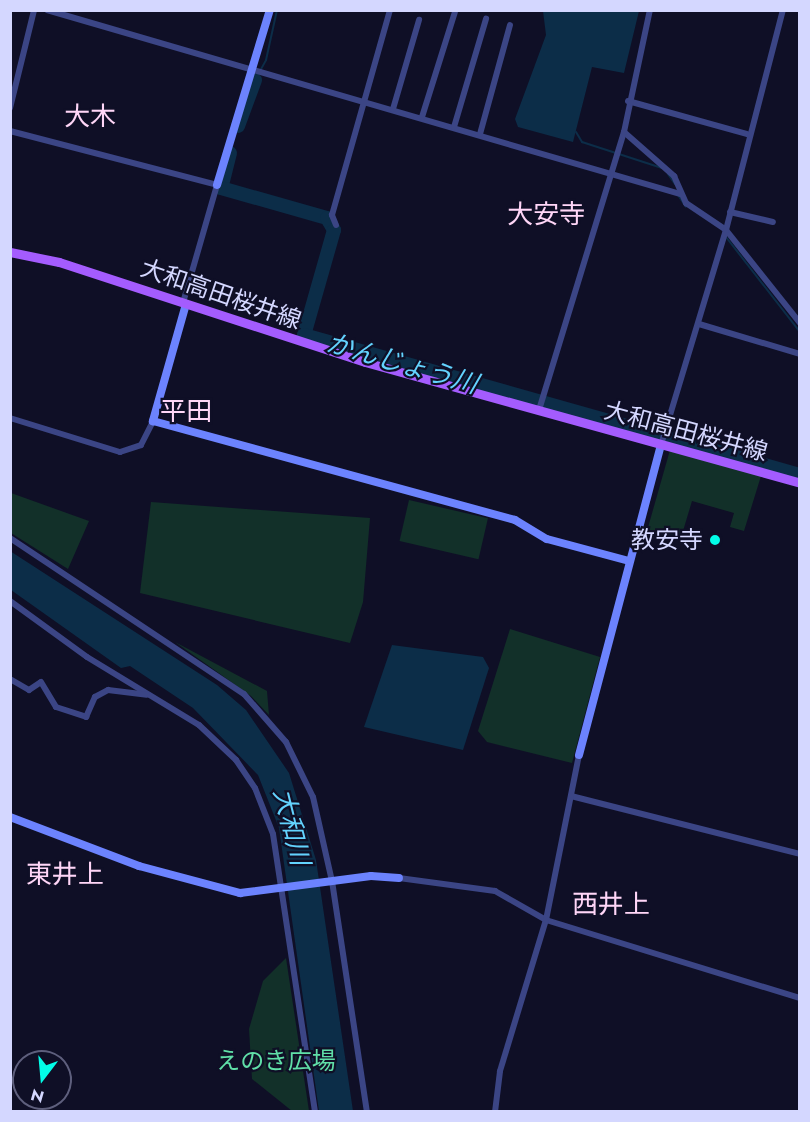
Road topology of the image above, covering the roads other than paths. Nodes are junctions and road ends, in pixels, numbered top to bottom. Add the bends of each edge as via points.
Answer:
1 (34, 10) edge
2 (47, 10) edge
3 (270, 10) edge
4 (390, 10) edge
5 (650, 10) edge
6 (783, 10) edge
7 (455, 12) edge
8 (486, 19) dead end
9 (419, 20) dead end
10 (510, 26) dead end
11 (253, 70) junction
12 (364, 99) junction
13 (628, 101) junction
14 (10, 108) edge
15 (393, 109) junction
16 (422, 117) junction
17 (454, 127) junction
18 (10, 131) edge
19 (624, 132) junction
20 (480, 134) junction
21 (747, 134) junction
22 (611, 170) junction
23 (217, 185) junction
24 (680, 194) junction
25 (730, 212) junction
26 (773, 222) dead end
27 (336, 225) dead end
28 (726, 230) junction
29 (10, 252) edge
30 (185, 303) junction
31 (800, 323) edge
32 (699, 324) junction
33 (800, 354) edge
34 (540, 406) junction
35 (10, 418) edge
36 (153, 422) junction
37 (662, 441) junction
38 (799, 480) edge
39 (10, 538) edge
40 (629, 561) junction
41 (10, 601) edge
42 (10, 679) edge
43 (153, 696) junction
44 (579, 755) joint
45 (571, 796) junction
46 (10, 817) edge
47 (800, 854) edge
48 (399, 878) joint
49 (330, 881) junction
50 (280, 889) junction
51 (546, 920) junction
52 (800, 998) edge
53 (315, 1112) edge
54 (367, 1112) edge
55 (495, 1112) edge

1 - 14 street
2 - 11 street
3 - 11 street
4 - 12 street
5 - 13 street
6 - 21 street
7 - 16 street
8 - 17 street
9 - 15 street
10 - 20 street
11 - 12 street
11 - 23 street
12 - 15 street
12 - 27 street via 332,215
13 - 19 street
13 - 21 street
15 - 16 street
16 - 17 street
17 - 20 street
18 - 23 street
19 - 22 street
19 - 24 street via 674,176
20 - 22 street
21 - 25 street
22 - 24 street
22 - 34 street
23 - 30 street
24 - 28 street
25 - 26 street
25 - 28 street
28 - 31 street
28 - 32 street
29 - 30 main road, 大和高田桜井線
30 - 34 main road, 大和高田桜井線 via 365,362
30 - 36 street
32 - 33 street
32 - 37 street
34 - 37 main road, 大和高田桜井線
35 - 36 street via 120,452 141,445
36 - 40 street via 515,520 547,539
37 - 38 main road, 大和高田桜井線
37 - 40 street
39 - 49 street via 260,709 301,766
40 - 44 street
41 - 43 street
42 - 43 street via 29,690 40,682 56,707 86,717 95,698 108,690
43 - 50 street via 213,736 255,788 273,834
44 - 45 street
45 - 47 street
45 - 51 street
46 - 50 street via 147,868 247,894
48 - 49 street
48 - 51 street via 495,891
49 - 50 street
49 - 54 street
50 - 53 street
51 - 52 street
51 - 55 street via 500,1071

